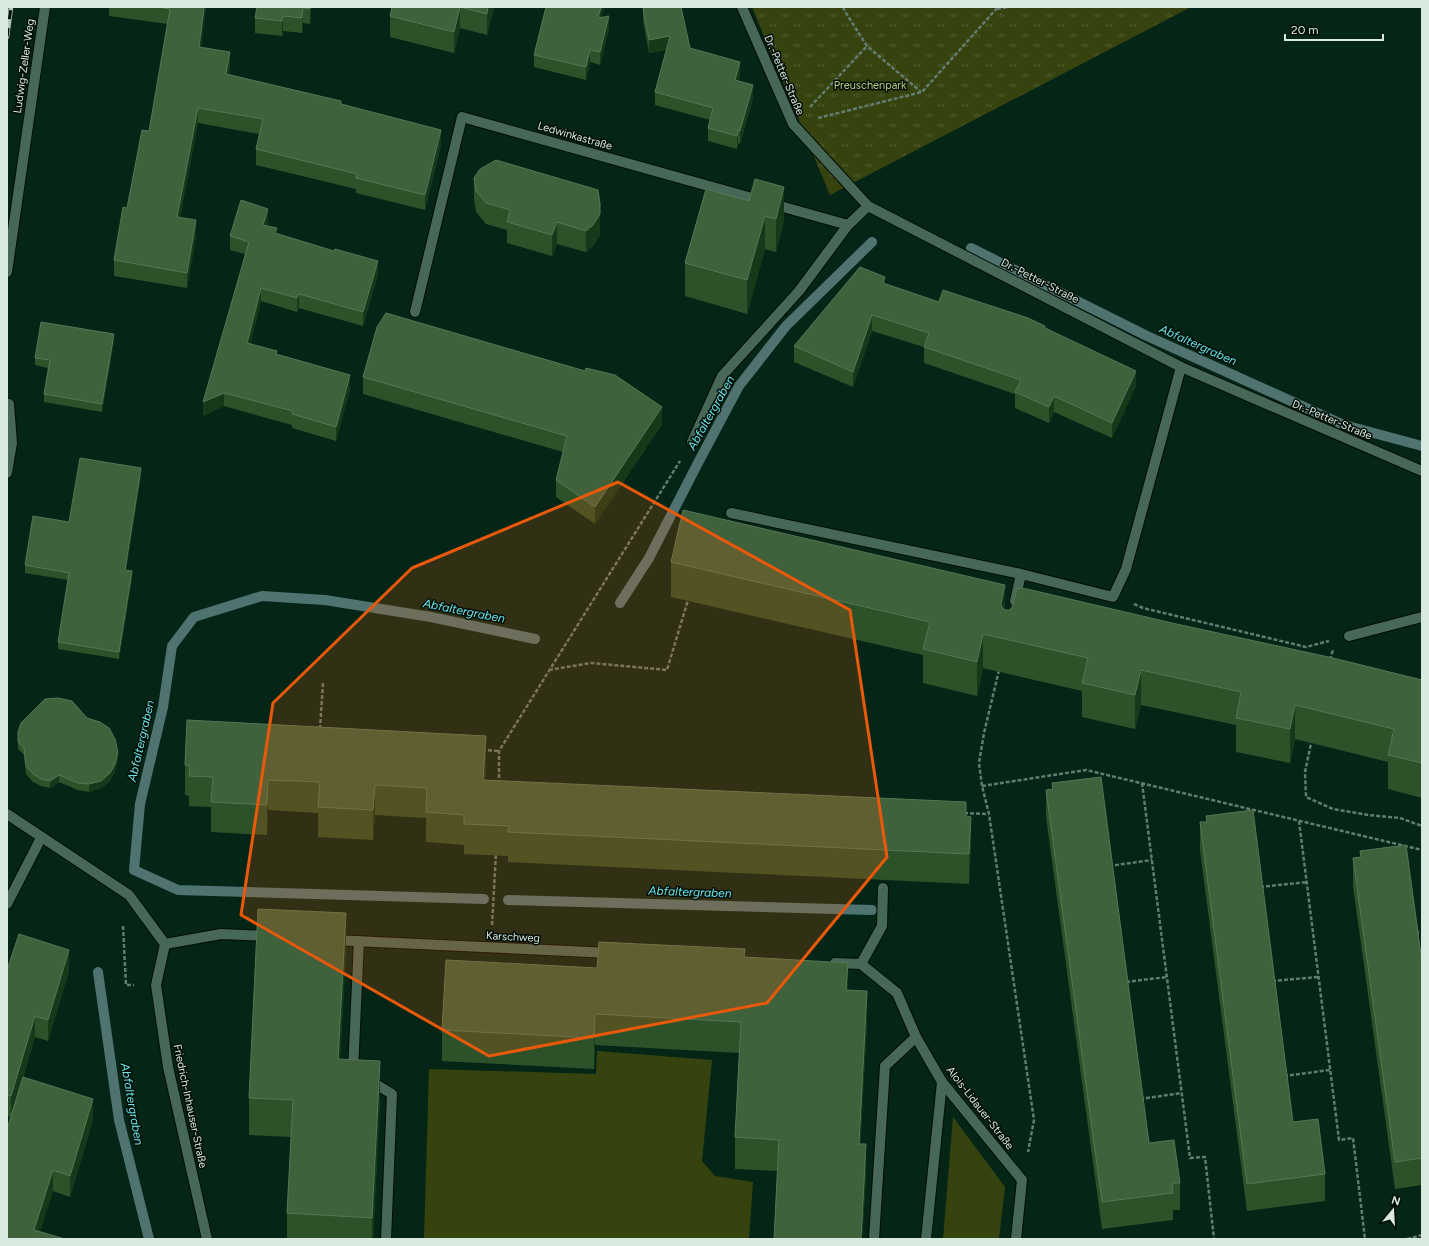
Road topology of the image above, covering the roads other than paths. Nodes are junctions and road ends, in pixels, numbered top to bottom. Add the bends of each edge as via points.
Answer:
1 (45, 7) edge
2 (742, 7) edge
3 (868, 206) junction
4 (848, 225) junction
5 (7, 272) edge
6 (415, 312) dead end
7 (1181, 367) junction
8 (9, 404) dead end
9 (692, 442) road end
10 (1422, 471) edge
11 (7, 473) edge
12 (731, 513) dead end
13 (1021, 574) junction
14 (1013, 609) edge
15 (1422, 617) edge
16 (1349, 636) road end
17 (7, 814) edge
18 (42, 838) junction
19 (883, 888) dead end
20 (7, 904) edge
21 (283, 937) edge
22 (321, 939) edge
23 (360, 941) junction
24 (164, 944) junction
25 (618, 954) edge
26 (822, 963) edge
27 (861, 964) junction
28 (916, 1037) junction
29 (942, 1082) junction
30 (207, 1239) edge
31 (386, 1239) edge
32 (874, 1239) edge
33 (926, 1239) edge
34 (1016, 1239) edge

1 - 5 street, Ludwig-Zeller-Weg
2 - 3 street, Dr.-Petter-Straße via 793,124
3 - 4 street
3 - 7 street, Dr.-Petter-Straße
4 - 6 street, Ledwinkastraße via 462,117
4 - 9 street via 799,291 722,376
7 - 10 street, Dr.-Petter-Straße
7 - 13 street via 1126,569 1113,597
8 - 11 street via 12,443
12 - 13 street
13 - 14 street
15 - 16 street
17 - 18 street
18 - 20 street
18 - 24 street via 129,895
19 - 27 street via 882,926
21 - 24 street via 221,934
22 - 23 street, Karschweg
23 - 25 street, Karschweg
23 - 31 street via 353,1070 392,1094
24 - 30 street, Friedrich-Inhauser-Straße via 156,985 168,1067
26 - 27 street
27 - 28 street, Alois-Lidauer-Straße via 897,993
28 - 29 street, Alois-Lidauer-Straße
28 - 32 street via 885,1066
29 - 33 street
29 - 34 street, Alois-Lidauer-Straße via 1022,1180

